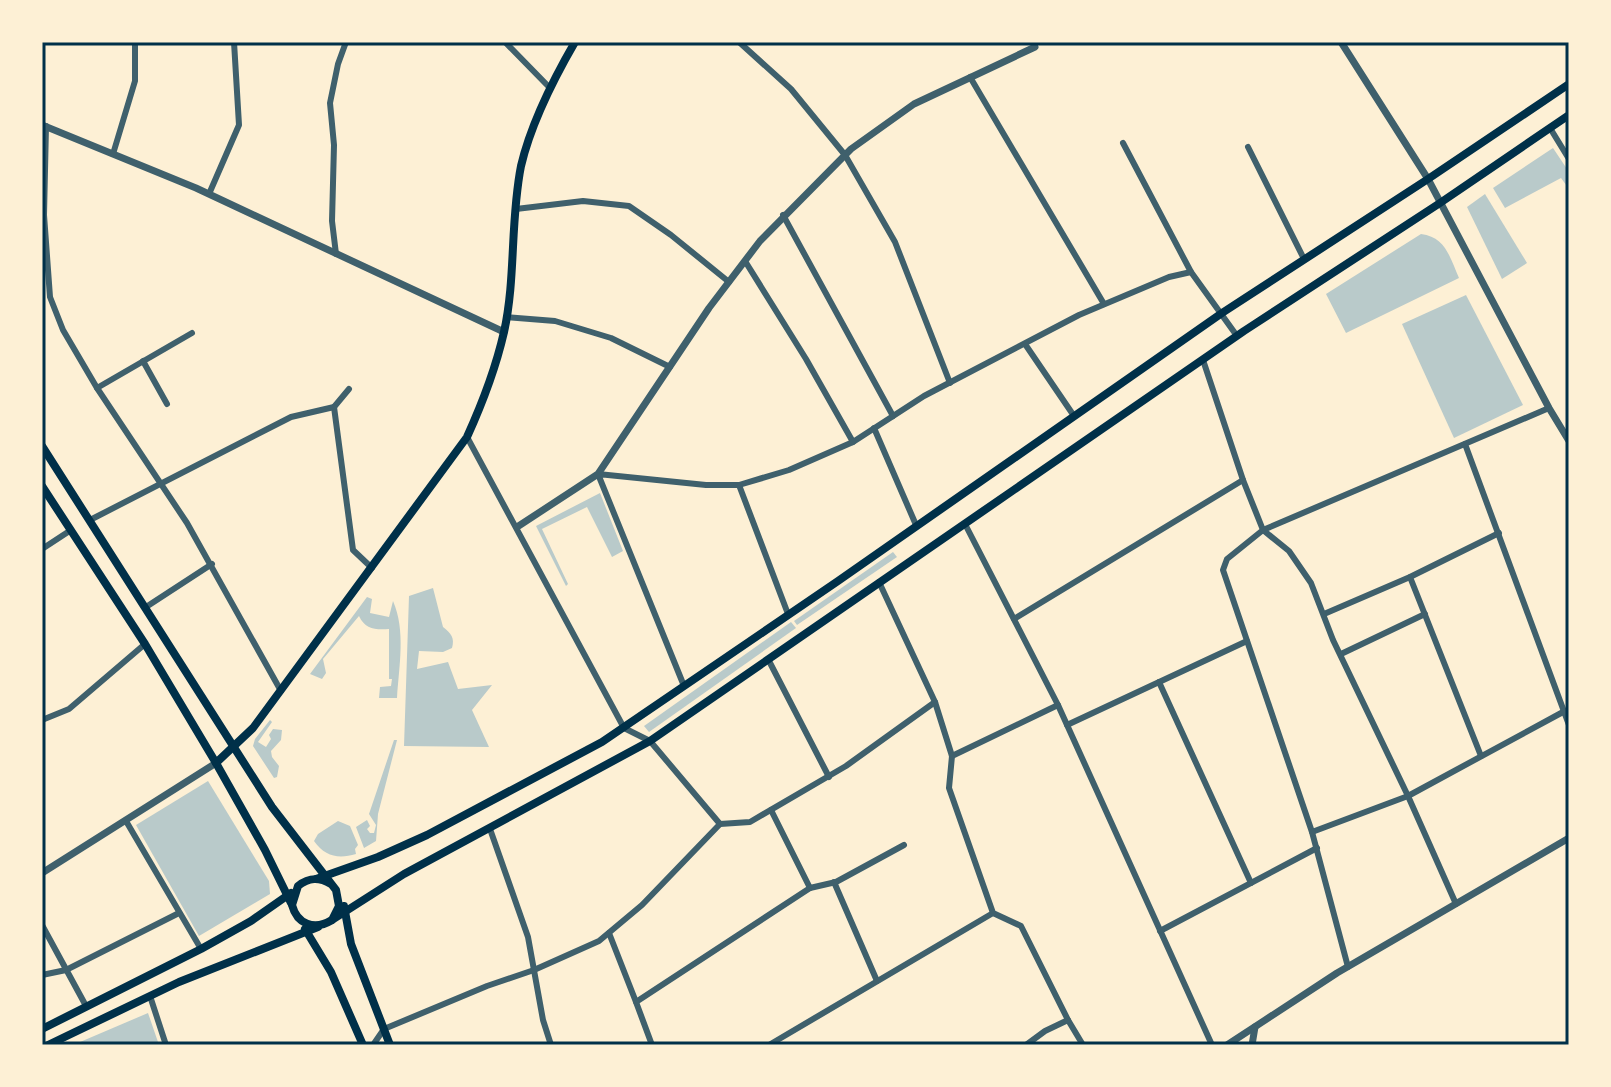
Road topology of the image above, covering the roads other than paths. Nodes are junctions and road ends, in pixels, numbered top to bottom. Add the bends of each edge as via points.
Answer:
1 (135, 42) edge
2 (234, 42) edge
3 (505, 42) edge
4 (575, 42) edge
5 (739, 42) edge
6 (1341, 42) edge
7 (344, 44) edge
8 (1038, 45) edge
9 (970, 77) junction
10 (1569, 84) edge
11 (550, 88) junction
12 (1569, 115) edge
13 (44, 126) edge
14 (1550, 128) junction
15 (1123, 143) dead end
16 (1248, 147) dead end
17 (113, 154) junction
18 (845, 155) junction
19 (1569, 159) edge
20 (1428, 179) junction
21 (43, 188) edge
22 (209, 194) junction
23 (1440, 203) junction
24 (516, 209) junction
25 (783, 215) junction
26 (336, 254) junction
27 (1304, 259) junction
28 (745, 261) junction
29 (1191, 272) junction
30 (729, 282) junction
31 (1104, 304) junction
32 (1222, 313) junction
33 (506, 317) junction
34 (504, 332) junction
35 (192, 333) dead end
36 (1237, 336) junction
37 (1025, 344) junction
38 (1203, 360) junction
39 (143, 361) junction
40 (670, 367) junction
41 (950, 383) junction
42 (97, 388) junction
43 (349, 389) dead end
44 (167, 404) dead end
45 (334, 407) junction
46 (1549, 408) junction
47 (893, 416) junction
48 (1074, 416) junction
49 (874, 428) junction
50 (467, 437) junction
51 (1569, 441) edge
52 (853, 442) junction
53 (1465, 444) junction
54 (42, 446) edge
55 (598, 474) junction
56 (1243, 480) junction
57 (160, 484) junction
58 (739, 485) junction
59 (42, 486) edge
60 (90, 520) junction
61 (965, 524) junction
62 (916, 525) junction
63 (517, 527) junction
64 (71, 530) junction
65 (1263, 530) junction
66 (1499, 533) junction
67 (42, 549) edge
68 (212, 564) junction
69 (372, 568) junction
70 (1410, 577) junction
71 (879, 582) junction
72 (146, 607) junction
73 (788, 614) junction
74 (1324, 614) junction
75 (1425, 614) junction
76 (1014, 619) junction
77 (1247, 641) junction
78 (145, 644) junction
79 (1341, 654) junction
80 (768, 659) junction
81 (1159, 682) junction
82 (684, 686) junction
83 (281, 692) junction
84 (935, 702) junction
85 (1058, 705) junction
86 (1563, 712) junction
87 (42, 720) edge
88 (1568, 721) edge
89 (1067, 725) junction
90 (624, 728) junction
91 (650, 741) junction
92 (235, 747) junction
93 (952, 756) junction
94 (1481, 756) junction
95 (216, 763) junction
96 (829, 777) junction
97 (1408, 796) junction
98 (771, 810) junction
99 (126, 821) junction
100 (720, 824) junction
101 (490, 829) junction
102 (1312, 832) junction
103 (1569, 838) edge
104 (904, 845) dead end
105 (1317, 848) junction
106 (42, 873) edge
107 (321, 877) junction
108 (834, 882) junction
109 (1251, 883) junction
110 (810, 888) junction
111 (290, 893) junction
112 (339, 898) junction
113 (1456, 904) junction
114 (346, 910) junction
115 (179, 913) junction
116 (993, 913) junction
117 (332, 920) junction
118 (301, 921) junction
119 (42, 925) edge
120 (320, 926) junction
121 (306, 931) junction
122 (1160, 931) junction
123 (609, 933) junction
124 (201, 949) junction
125 (1348, 967) junction
126 (66, 970) junction
127 (534, 970) junction
128 (42, 975) edge
129 (877, 981) junction
130 (150, 996) junction
131 (636, 1002) junction
132 (86, 1006) junction
133 (1068, 1020) junction
134 (1255, 1027) junction
135 (42, 1029) edge
136 (384, 1029) junction
137 (783, 1037) junction
138 (48, 1045) edge
139 (166, 1045) edge
140 (363, 1045) edge
141 (373, 1045) edge
142 (381, 1045) edge
143 (390, 1045) edge
144 (551, 1045) edge
145 (652, 1045) edge
146 (769, 1045) edge
147 (786, 1045) edge
148 (1026, 1045) edge
149 (1083, 1045) edge
150 (1212, 1045) edge
151 (1227, 1045) edge
152 (1252, 1045) edge

1 - 17 street via 135,81
2 - 22 street via 239,125
3 - 11 street
4 - 11 main road
5 - 18 street via 791,89
6 - 20 street
7 - 26 street via 330,103
8 - 9 street
9 - 18 street via 914,104
9 - 31 street
10 - 20 main road
11 - 24 main road via 527,144
12 - 14 main road
13 - 17 street
13 - 21 street
14 - 19 street
14 - 23 main road
15 - 29 street
16 - 27 street
17 - 22 street
18 - 25 street
18 - 41 street via 895,242
20 - 23 street
20 - 27 main road
21 - 42 street via 50,297
22 - 26 street
23 - 36 main road
23 - 46 street
24 - 30 street via 583,201 629,206
24 - 33 main road
25 - 28 street
25 - 47 street
26 - 34 street
27 - 32 main road
28 - 30 street
28 - 52 street
29 - 31 street
29 - 32 street
30 - 40 street
31 - 37 street
32 - 36 street
32 - 48 main road
33 - 34 main road
33 - 40 street via 555,321 611,338
34 - 50 main road
35 - 39 street
36 - 38 main road
37 - 41 street
37 - 48 street
38 - 56 street
38 - 61 main road
39 - 42 street
39 - 44 street
40 - 55 street
41 - 47 street
42 - 57 street
43 - 45 street
45 - 57 street via 291,417
45 - 69 street via 353,550
46 - 51 street
46 - 53 street
47 - 49 street
48 - 62 main road
49 - 52 street
49 - 62 street
50 - 63 street
50 - 69 main road
52 - 58 street
53 - 65 street
53 - 66 street
54 - 60 main road
55 - 58 street
55 - 63 street
55 - 82 street
56 - 65 street
56 - 76 street
57 - 60 street
57 - 68 street
58 - 73 street
59 - 64 main road
60 - 72 main road
61 - 71 main road
61 - 76 street
62 - 73 main road
63 - 90 street
64 - 67 street
64 - 78 main road
65 - 74 street via 1301,566
65 - 77 street via 1227,559 1223,570
66 - 70 street
66 - 86 street
68 - 72 street
68 - 83 street
69 - 83 main road
70 - 74 street
70 - 75 street
71 - 80 main road
71 - 84 street
72 - 92 main road
73 - 82 main road
74 - 79 street
75 - 79 street
75 - 94 street
76 - 85 street
77 - 81 street
77 - 102 street
78 - 87 street via 69,709
78 - 95 main road
79 - 97 street
80 - 91 main road
80 - 96 street
81 - 89 street
81 - 109 street
82 - 90 main road
83 - 92 main road
84 - 93 street
84 - 96 street
85 - 89 street
85 - 93 street
86 - 88 street
86 - 94 street
89 - 122 street
90 - 91 street
90 - 107 main road via 427,835
91 - 100 street
91 - 101 main road
92 - 95 main road
92 - 107 main road
93 - 116 street via 949,788
94 - 97 street
95 - 99 street
95 - 111 main road
96 - 98 street
97 - 102 street
97 - 113 street
98 - 100 street via 750,822
98 - 110 street
99 - 106 street
99 - 115 street
100 - 123 street
101 - 114 main road
101 - 127 street via 528,937
102 - 105 street
103 - 113 street
104 - 108 street
105 - 109 street
105 - 125 street
107 - 111 main road via 306,880
107 - 112 main road
108 - 110 street
108 - 129 street
109 - 122 street
110 - 131 street
111 - 118 main road
111 - 124 main road
112 - 114 main road
112 - 117 main road
113 - 125 street
114 - 117 main road
114 - 136 main road via 351,944
115 - 124 street
115 - 126 street
116 - 129 street
116 - 133 street via 1021,926
117 - 120 main road
118 - 120 main road
118 - 121 main road
119 - 126 street
120 - 121 main road
121 - 130 main road
121 - 140 main road via 331,972
122 - 150 street
123 - 127 street
123 - 131 street
124 - 132 main road
125 - 134 street
126 - 128 street
126 - 132 street
127 - 136 street
127 - 144 street
129 - 137 street
130 - 138 main road
130 - 139 street
131 - 145 street
132 - 135 main road
133 - 148 street
133 - 149 street
134 - 151 street
134 - 152 street
136 - 141 street
136 - 142 street
136 - 143 main road
137 - 146 street
137 - 147 street

